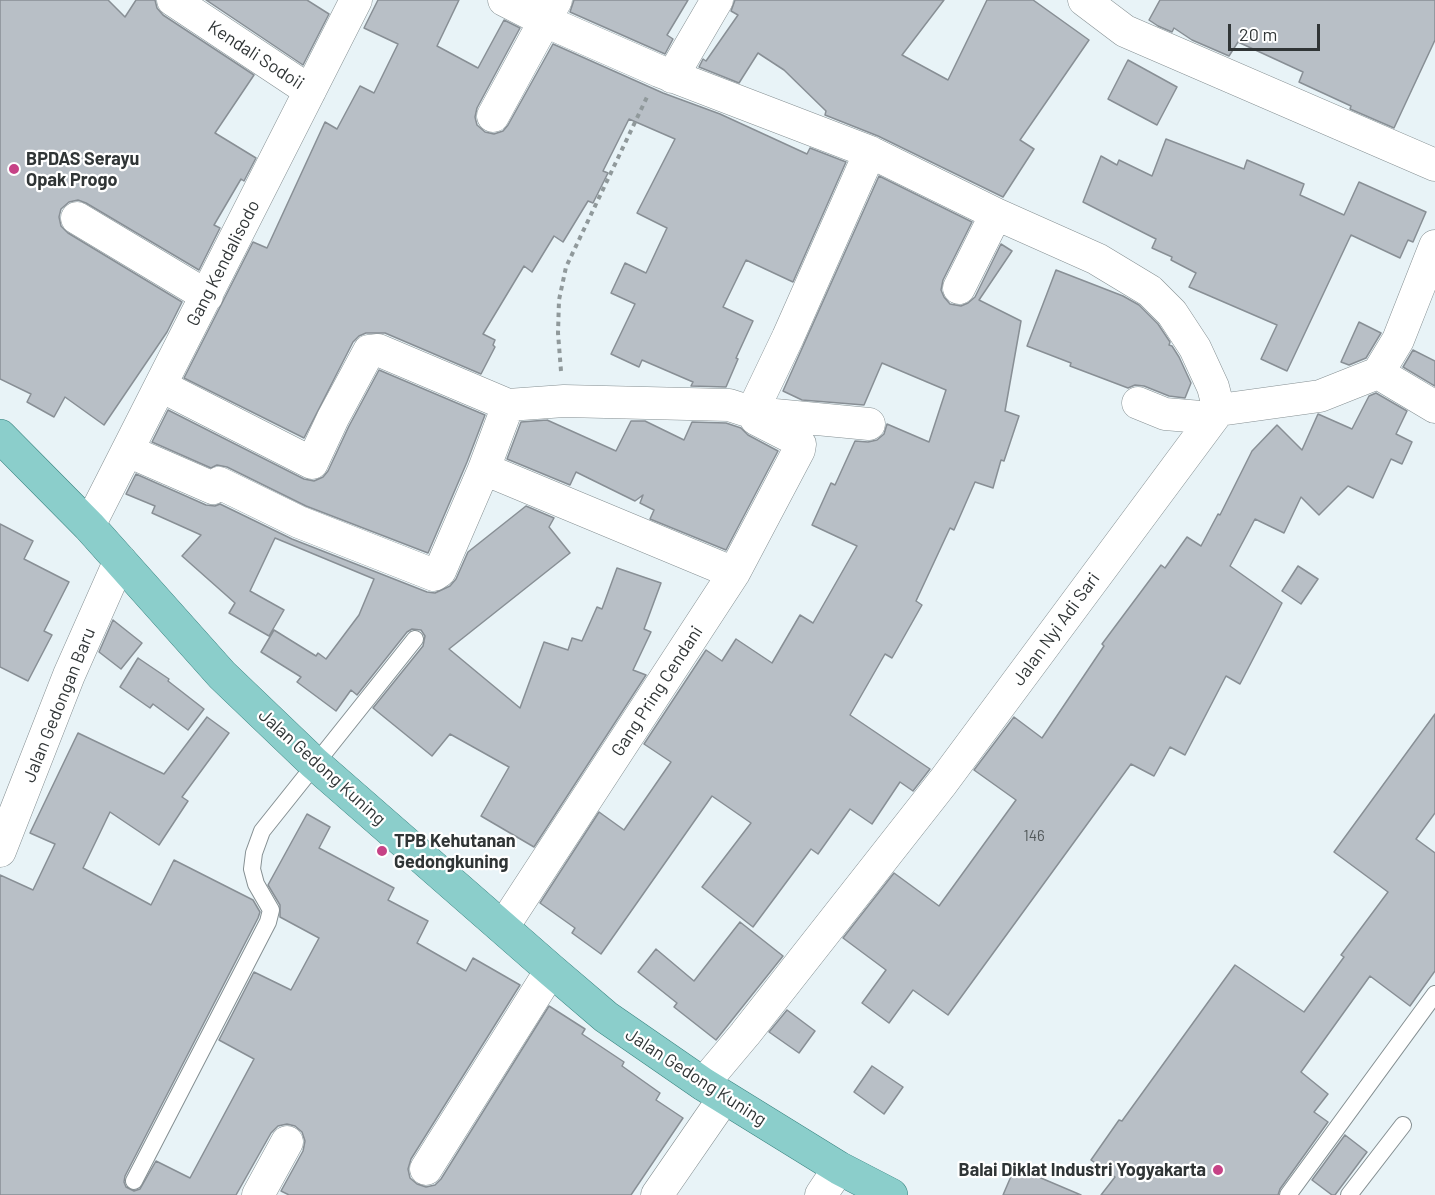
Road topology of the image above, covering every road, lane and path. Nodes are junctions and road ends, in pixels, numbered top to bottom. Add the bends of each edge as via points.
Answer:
1 (172, 0) edge
2 (356, 0) edge
3 (504, 0) edge
4 (717, 0) edge
5 (1084, 0) edge
6 (550, 10) edge
7 (665, 74) junction
8 (310, 91) junction
9 (493, 116) dead end
10 (870, 152) junction
11 (1435, 165) edge
12 (996, 214) junction
13 (77, 218) dead end
14 (1435, 246) edge
15 (959, 288) dead end
16 (207, 296) junction
17 (1378, 373) junction
18 (161, 386) junction
19 (564, 402) junction
20 (1138, 403) dead end
21 (508, 405) junction
22 (1435, 407) edge
23 (754, 413) junction
24 (1216, 414) junction
25 (869, 424) dead end
26 (0, 436) edge
27 (128, 451) junction
28 (484, 469) junction
29 (89, 526) junction
30 (120, 560) junction
31 (734, 573) junction
32 (415, 639) dead end
33 (314, 763) junction
34 (0, 851) edge
35 (503, 927) junction
36 (551, 970) junction
37 (1435, 994) edge
38 (713, 1091) junction
39 (1403, 1125) dead end
40 (287, 1142) dead end
41 (839, 1167) junction
42 (426, 1169) dead end
43 (134, 1181) dead end
44 (258, 1195) edge
45 (657, 1195) edge
46 (821, 1195) edge
47 (891, 1195) edge
48 (1288, 1195) edge
49 (1349, 1195) edge

1 - 8 street, Kendali Sodoii
2 - 8 street, Gang Kendalisodo
3 - 6 street
4 - 7 street
5 - 11 street via 1125,31
6 - 7 street
6 - 9 street
7 - 10 street
7 - 19 path via 566,267 558,333
8 - 16 street, Gang Kendalisodo
10 - 12 street
10 - 23 street
12 - 15 street
12 - 24 street via 1097,259 1150,291 1172,313 1195,348 1213,387
13 - 16 street
14 - 17 street via 1398,340
16 - 18 street, Gang Kendalisodo
17 - 22 street
17 - 24 street via 1320,396
18 - 21 street via 312,463 369,351 378,350
18 - 27 street, Gang Kendalisodo
19 - 21 street
19 - 23 street via 729,405
20 - 24 street via 1165,414
21 - 28 street
23 - 25 street
23 - 31 street, Gang Pring Cendani via 756,419 800,444
24 - 38 street, Jalan Nyi Adi Sari via 943,782 745,1034
26 - 29 main road, Jalan Gedong Kuning
27 - 28 street via 213,488 219,483 299,522 434,575 440,571
27 - 29 street, Gang Kendalisodo
28 - 31 street
29 - 30 main road, Jalan Gedong Kuning
30 - 33 main road, Jalan Gedong Kuning via 222,675
30 - 34 street, Jalan Gedongan Baru via 69,675
31 - 35 street, Gang Pring Cendani
32 - 33 lane
33 - 35 main road, Jalan Gedong Kuning
33 - 43 lane via 262,831 252,869 271,910 268,922
35 - 36 main road, Jalan Gedong Kuning
36 - 38 main road, Jalan Gedong Kuning via 606,1017
36 - 42 street
37 - 48 lane
38 - 41 main road, Jalan Gedong Kuning
38 - 45 street, Jalan Nyi Adi Sari
39 - 49 lane
40 - 44 street
41 - 46 street
41 - 47 main road, Jalan Gedong Kuning

